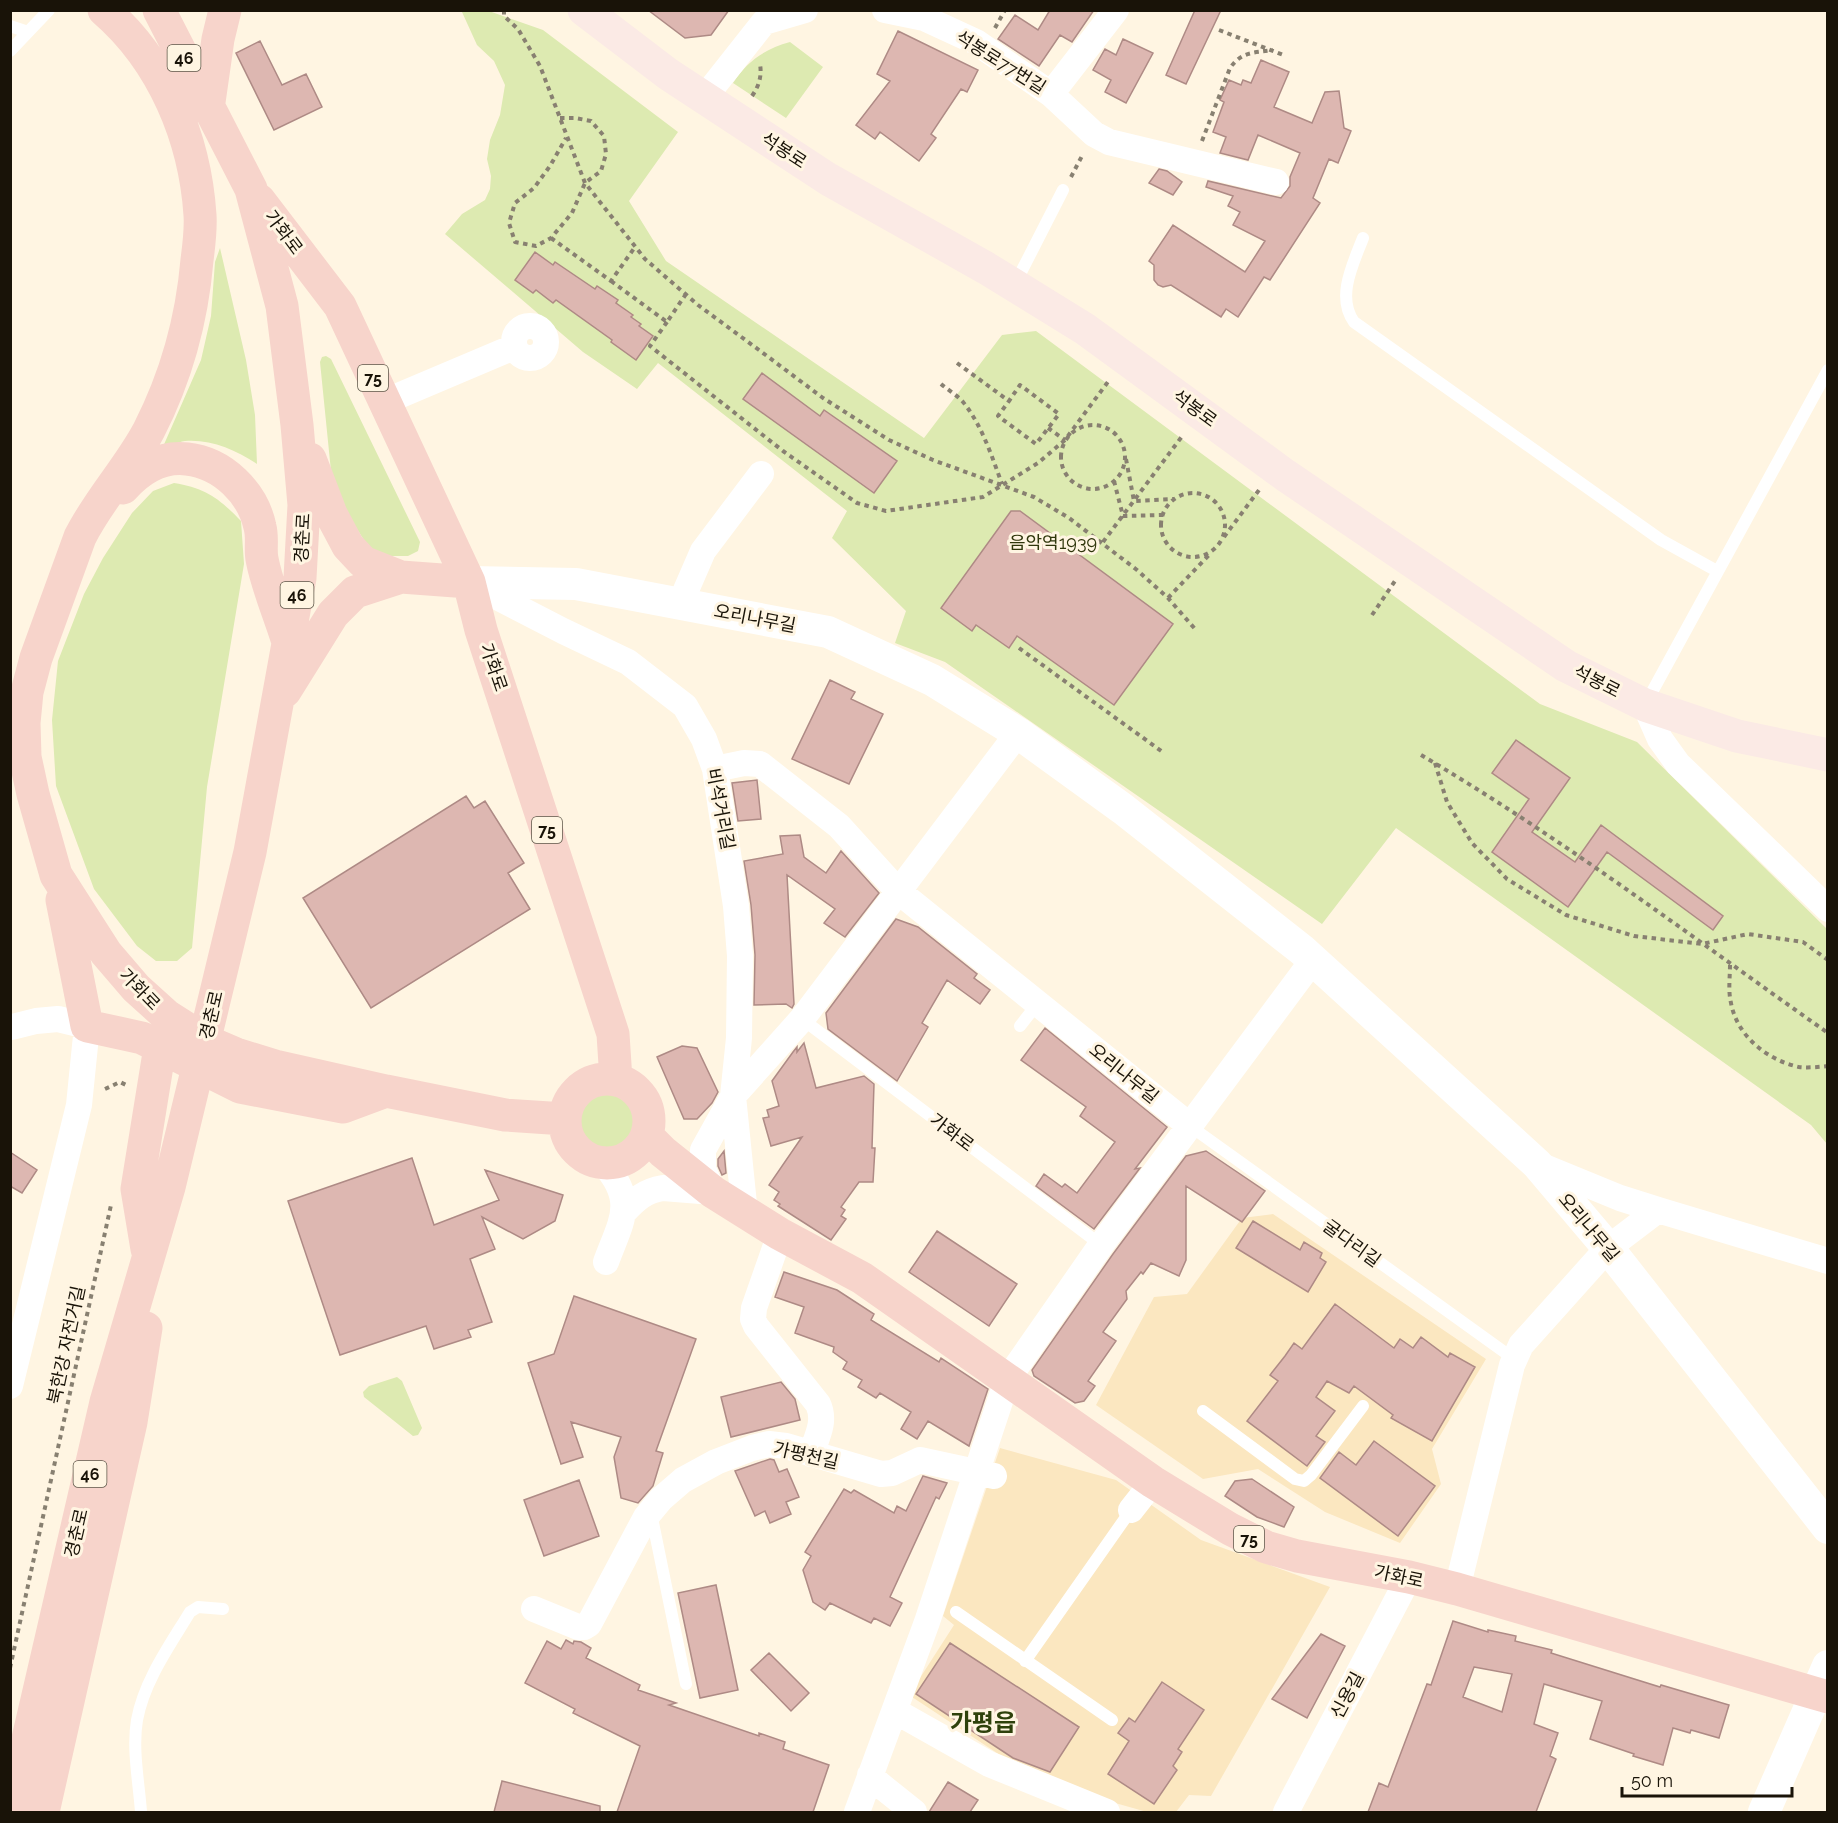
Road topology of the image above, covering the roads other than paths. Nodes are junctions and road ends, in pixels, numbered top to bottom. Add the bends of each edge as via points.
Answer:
1 (50, 10) edge
2 (104, 10) edge
3 (159, 10) edge
4 (225, 10) edge
5 (584, 10) edge
6 (804, 10) edge
7 (885, 10) edge
8 (1116, 10) edge
9 (767, 16) edge
10 (10, 26) edge
11 (28, 32) junction
12 (10, 51) edge
13 (1051, 94) junction
14 (704, 98) junction
15 (208, 106) junction
16 (1276, 182) dead end
17 (251, 189) junction
18 (1063, 190) road end
19 (200, 214) junction
20 (1363, 238) dead end
21 (1014, 285) junction
22 (514, 347) dead end
23 (1827, 370) edge
24 (384, 402) junction
25 (297, 425) junction
26 (762, 474) dead end
27 (1717, 571) junction
28 (66, 575) junction
29 (401, 577) junction
30 (469, 582) junction
31 (680, 604) junction
32 (288, 643) junction
33 (279, 701) junction
34 (1645, 705) junction
35 (1018, 733) junction
36 (1827, 755) edge
37 (715, 769) junction
38 (56, 875) junction
39 (898, 891) junction
40 (1827, 909) edge
41 (1313, 960) junction
42 (1038, 1003) junction
43 (802, 1019) junction
44 (11, 1026) edge
45 (87, 1026) junction
46 (1020, 1026) dead end
47 (160, 1047) junction
48 (616, 1080) junction
49 (386, 1091) junction
50 (734, 1096) junction
51 (565, 1119) junction
52 (1190, 1126) junction
53 (649, 1130) junction
54 (707, 1141) junction
55 (613, 1162) junction
56 (1537, 1164) junction
57 (169, 1187) junction
58 (713, 1192) junction
59 (1658, 1210) junction
60 (624, 1212) junction
61 (745, 1214) junction
62 (780, 1234) junction
63 (1101, 1245) junction
64 (1608, 1248) junction
65 (148, 1258) junction
66 (1827, 1261) edge
67 (606, 1262) dead end
68 (1514, 1359) junction
69 (12, 1375) edge
70 (1006, 1380) junction
71 (1363, 1406) dead end
72 (1203, 1411) dead end
73 (811, 1454) junction
74 (986, 1474) junction
75 (1153, 1482) junction
76 (1131, 1510) joint
77 (650, 1512) junction
78 (1827, 1528) edge
79 (1409, 1577) junction
80 (1457, 1589) junction
81 (223, 1609) dead end
82 (534, 1609) dead end
83 (956, 1612) dead end
84 (1025, 1661) junction
85 (686, 1684) dead end
86 (1823, 1686) edge
87 (894, 1711) junction
88 (1112, 1720) dead end
89 (37, 1766) junction
90 (870, 1775) junction
91 (11, 1811) edge
92 (22, 1812) edge
93 (43, 1812) edge
94 (141, 1812) edge
95 (857, 1812) edge
96 (915, 1812) edge
97 (1107, 1812) edge
98 (1286, 1812) edge
99 (1764, 1812) edge

1 - 11 lane
2 - 19 main road via 134,40 160,76 182,124
3 - 15 main road, 경춘로 / 46
4 - 15 main road
5 - 14 main road, 석봉로
6 - 9 street
7 - 13 street, 석봉로77번길 via 924,18 976,42
8 - 13 street, 석봉로77번길
9 - 14 street
10 - 11 lane
11 - 12 lane
13 - 16 street via 1108,142
14 - 21 main road, 석봉로 via 828,179
15 - 17 main road, 경춘로 / 46
15 - 19 main road
17 - 24 main road, 가화로 / 75 via 340,306
17 - 25 main road, 경춘로 / 46 via 282,306
18 - 21 lane
19 - 28 main road via 194,290 176,368 136,453 89,520
20 - 27 lane via 1347,286 1348,314 1354,322 1661,540
21 - 34 main road, 석봉로 via 1085,329 1275,467 1566,666
22 - 24 street
23 - 27 lane
24 - 30 main road, 가화로 / 75
25 - 29 main road via 331,514 348,546 371,566
25 - 32 main road, 경춘로 / 46 via 303,517 300,578
26 - 31 street via 703,551
27 - 34 lane
28 - 32 main road via 115,499 142,471 167,460 200,461 228,476 252,502 261,531 262,559
28 - 38 main road, 가화로 via 36,658 24,723 33,794
29 - 30 main road
29 - 33 main road via 355,592 342,604
30 - 31 street, 오리나무길 via 576,584
30 - 37 street, 비석거리길 via 623,658 681,702 702,734
30 - 48 main road, 가화로 / 75 via 481,630 613,1034
31 - 35 street, 오리나무길 via 828,632 932,680
32 - 33 main road, 경춘로 / 46
33 - 57 main road, 경춘로 / 46 via 250,852
34 - 36 main road, 석봉로 via 1737,736
34 - 40 street via 1660,739 1678,764
35 - 39 street
35 - 41 street, 오리나무길 via 1123,809
37 - 39 street, 오리나무길 via 744,762 760,764 839,826
37 - 50 street, 비석거리길 via 731,861 740,956 740,1038
38 - 45 main road
38 - 49 main road, 가화로 via 106,953 150,1002 181,1027 236,1054
39 - 42 street, 오리나무길
39 - 43 street
41 - 52 street
41 - 56 street, 오리나무길
42 - 46 lane
42 - 52 street, 오리나무길
43 - 50 street
43 - 63 lane, 가화로
44 - 45 street via 58,1019
45 - 47 main road via 142,1038
45 - 69 street via 79,1105
47 - 49 main road via 240,1087 343,1107
47 - 65 main road via 137,1189
48 - 51 main road via 604,1079 582,1088 573,1096
48 - 53 main road via 637,1091 644,1100
49 - 51 main road, 가화로 via 505,1114
50 - 54 street
50 - 61 street, 비석거리길
51 - 55 main road via 575,1149 583,1156
52 - 63 street
52 - 68 lane, 굴다리길
53 - 54 street via 682,1145 695,1146
53 - 55 main road via 644,1144 634,1154
53 - 58 main road, 가화로 via 663,1152
54 - 58 street via 702,1161
55 - 58 main road, 가화로 via 653,1163
55 - 60 street
56 - 59 street
56 - 64 street, 오리나무길
57 - 65 main road, 경춘로 / 46
57 - 89 main road, 경춘로 / 46 via 131,1422
58 - 60 street via 655,1189 642,1194
58 - 61 main road, 가화로 / 75
59 - 64 street
59 - 66 street
60 - 67 street
61 - 62 main road, 가화로 / 75
62 - 70 main road, 가화로 / 75 via 862,1278
62 - 73 street via 753,1319 818,1404 823,1418
63 - 70 street
64 - 68 street via 1521,1345
64 - 78 street, 오리나무길
65 - 89 main road, 경춘로 / 46 via 106,1402
68 - 80 street
70 - 74 street
70 - 75 main road, 가화로 / 75
71 - 72 lane via 1304,1481 1295,1479
73 - 74 street, 가평천길 via 881,1474 920,1461
73 - 77 street, 가평천길 via 769,1444 752,1448 683,1480
74 - 87 street
75 - 76 street
75 - 79 main road, 가화로 / 75 via 1266,1547
76 - 84 lane
77 - 82 street, 가평천길 via 589,1624 578,1627
77 - 85 lane
79 - 80 main road, 가화로 / 75
79 - 98 street, 신용길
80 - 86 main road, 가화로 / 75
81 - 94 lane via 198,1607 190,1612 144,1698 136,1739
83 - 84 lane
84 - 88 lane
86 - 99 street
87 - 90 street
87 - 97 street via 989,1764
89 - 91 main road, 경춘로 / 46
89 - 93 main road, 경춘로 / 46
90 - 95 street
90 - 96 street
91 - 92 street

